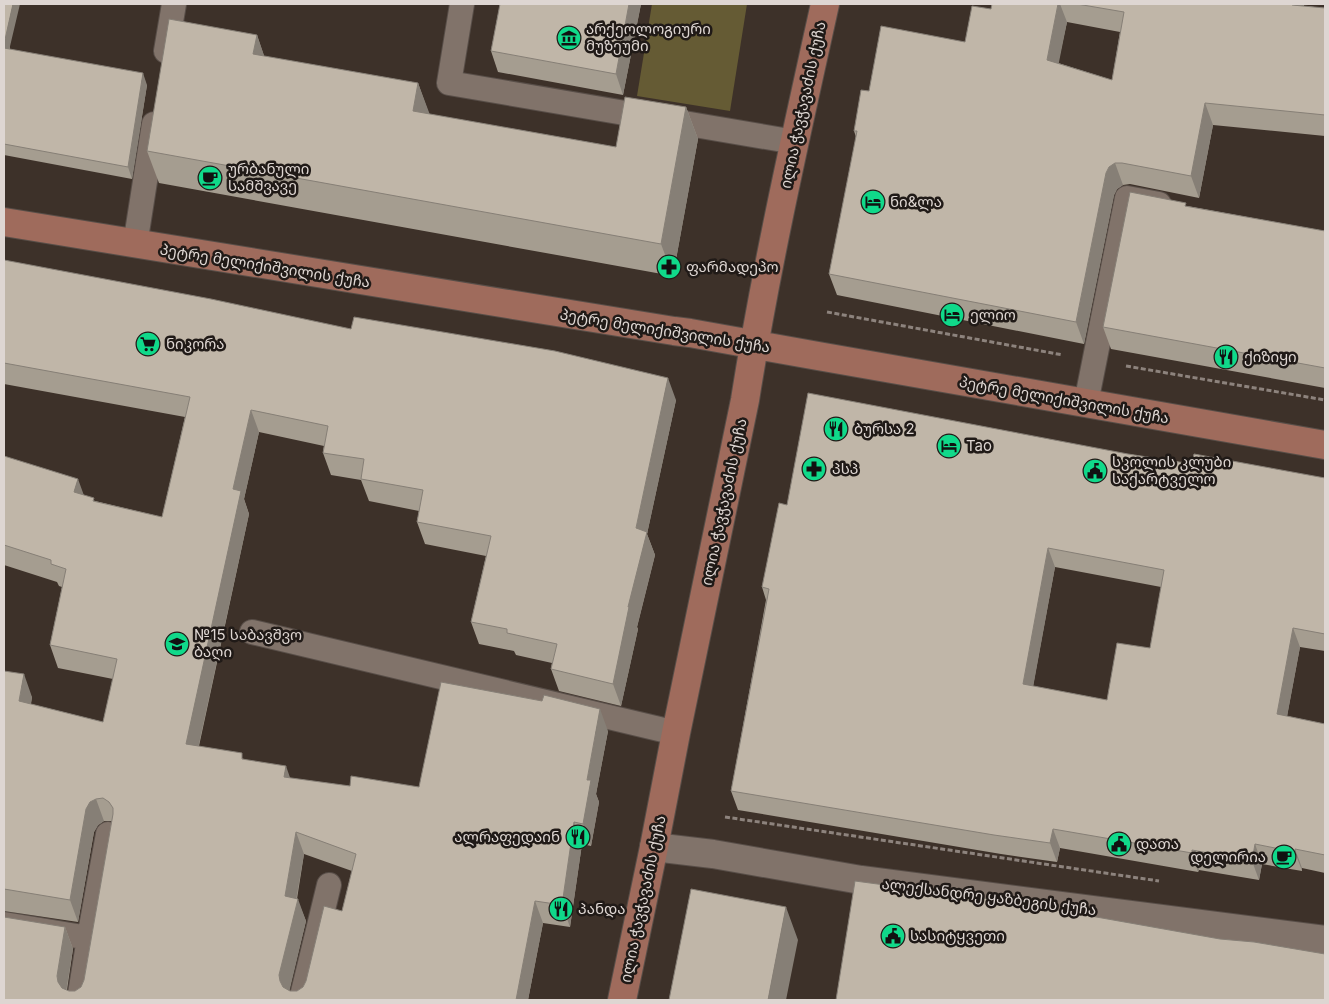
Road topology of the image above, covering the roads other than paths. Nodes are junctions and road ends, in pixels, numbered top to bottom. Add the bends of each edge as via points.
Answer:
1 (174, 4) edge
2 (462, 4) edge
3 (825, 4) edge
4 (163, 71) edge
5 (158, 100) edge
6 (794, 142) junction
7 (1181, 208) edge
8 (4, 222) edge
9 (135, 245) junction
10 (754, 345) junction
11 (1086, 404) junction
12 (1325, 445) edge
13 (252, 632) dead end
14 (676, 733) junction
15 (108, 834) edge
16 (654, 847) junction
17 (329, 885) dead end
18 (4, 924) edge
19 (89, 938) junction
20 (1325, 940) edge
21 (80, 1000) edge
22 (301, 1000) edge
23 (622, 1000) edge

1 - 4 lane
2 - 6 lane via 449,83
3 - 6 street, ილია ჭავჭავაძის ქუჩა
5 - 9 lane
6 - 10 street, ილია ჭავჭავაძის ქუჩა
7 - 11 lane via 1127,198
8 - 9 street, პეტრე მელიქიშვილის ქუჩა
9 - 10 street, პეტრე მელიქიშვილის ქუჩა via 690,332
10 - 11 street, პეტრე მელიქიშვილის ქუჩა
10 - 14 street, ილია ჭავჭავაძის ქუჩა
11 - 12 street, პეტრე მელიქიშვილის ქუჩა
13 - 14 lane
14 - 16 street, ილია ჭავჭავაძის ქუჩა
15 - 19 lane
16 - 20 street, ალექსანდრე ყაზბეგის ქუჩა via 713,854 858,892
16 - 23 street, ილია ჭავჭავაძის ქუჩა
17 - 22 lane
18 - 19 lane
19 - 21 lane

